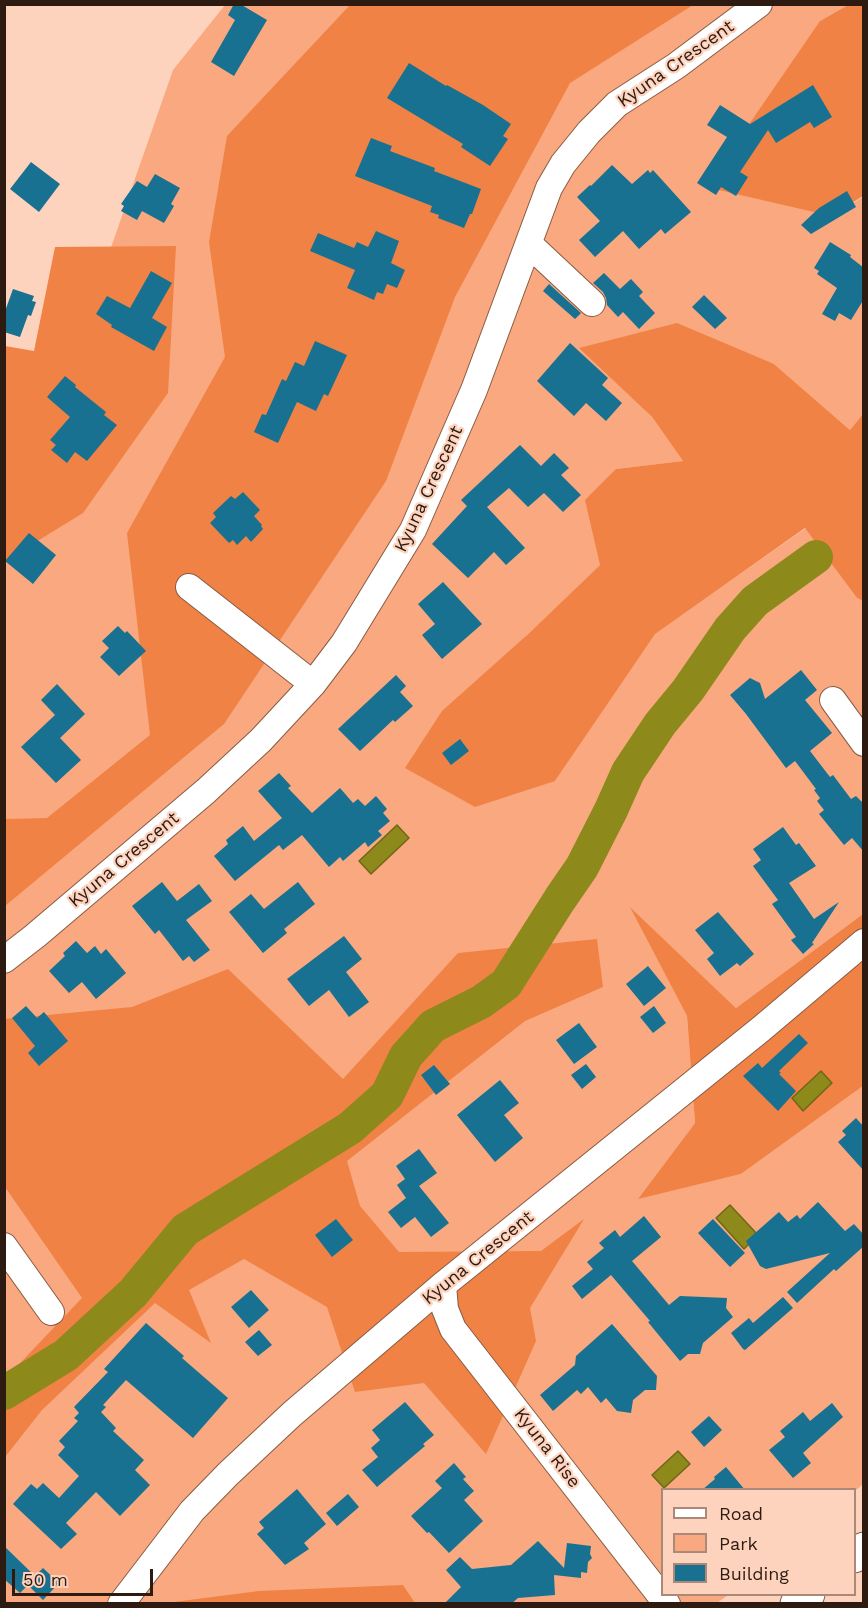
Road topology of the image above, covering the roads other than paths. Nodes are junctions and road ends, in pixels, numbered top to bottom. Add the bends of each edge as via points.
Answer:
1 (759, 4) edge
2 (529, 244) junction
3 (592, 303) dead end
4 (189, 587) dead end
5 (313, 684) junction
6 (833, 700) dead end
7 (864, 743) edge
8 (864, 942) edge
9 (4, 960) edge
10 (4, 1246) edge
11 (443, 1285) junction
12 (51, 1312) dead end
13 (121, 1604) edge
14 (667, 1604) edge

1 - 2 street, Kyuna Crescent via 617,104 589,132 549,188
2 - 3 street
2 - 5 street, Kyuna Crescent via 474,390 413,530 344,643
4 - 5 street
5 - 9 street, Kyuna Crescent via 206,791
6 - 7 street
8 - 11 street, Kyuna Crescent
10 - 12 street
11 - 13 street, Kyuna Crescent via 228,1474 192,1511
11 - 14 street, Kyuna Rise via 445,1309 453,1329

